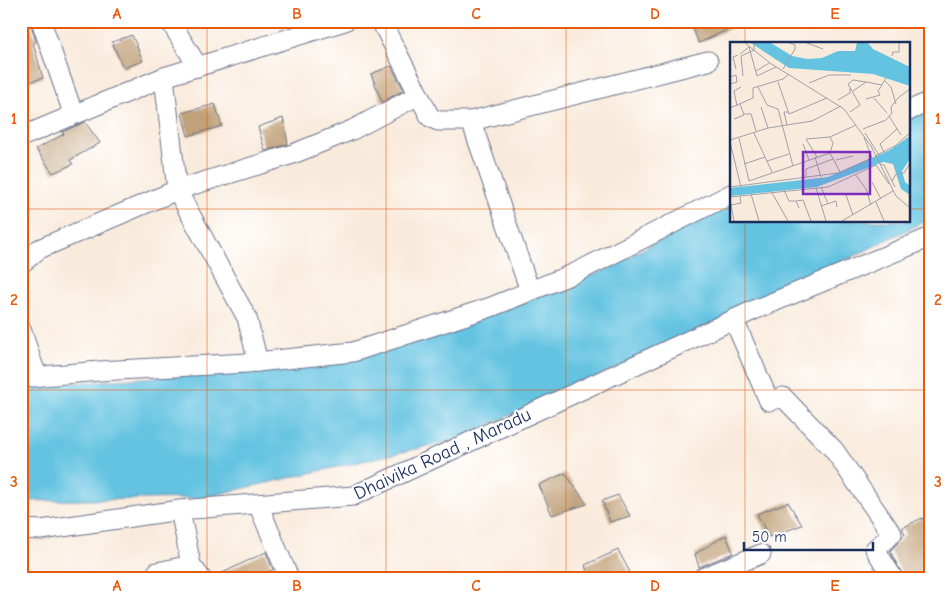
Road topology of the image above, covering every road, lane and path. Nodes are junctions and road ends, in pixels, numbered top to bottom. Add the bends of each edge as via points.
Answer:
1 (41, 21) edge
2 (170, 21) edge
3 (344, 21) edge
4 (381, 21) edge
5 (708, 60) dead end
6 (198, 66) junction
7 (164, 77) junction
8 (419, 95) junction
9 (931, 101) edge
10 (910, 110) edge
11 (73, 113) junction
12 (471, 120) junction
13 (21, 137) edge
14 (177, 190) junction
15 (730, 195) edge
16 (931, 238) edge
17 (21, 264) edge
18 (530, 291) junction
19 (734, 320) junction
20 (21, 329) edge
21 (258, 362) junction
22 (29, 378) edge
23 (258, 504) junction
24 (180, 510) junction
25 (21, 529) edge
26 (761, 554) dead end
27 (157, 572) dead end
28 (196, 572) edge
29 (289, 578) edge
30 (702, 578) edge
31 (893, 578) edge

1 - 11 street
2 - 6 street
3 - 6 street
4 - 8 street
5 - 12 street
6 - 7 street
7 - 11 street
7 - 14 street
8 - 12 street via 430,116 438,121
8 - 14 street via 352,130 293,154
9 - 10 street
11 - 13 street
12 - 18 street
14 - 17 street via 39,249
14 - 21 street via 247,318
15 - 18 street via 607,257
16 - 19 street, Dhaivika Road , Maradu
18 - 21 street via 353,352
19 - 23 street, Dhaivika Road , Maradu via 353,496
19 - 31 street via 769,401 783,398 834,450 892,534 875,549
20 - 22 street
21 - 22 street
23 - 24 street, Dhaivika Road , Maradu
23 - 29 street
24 - 25 street, Dhaivika Road , Maradu via 41,530
24 - 28 street
26 - 30 street
27 - 28 street

